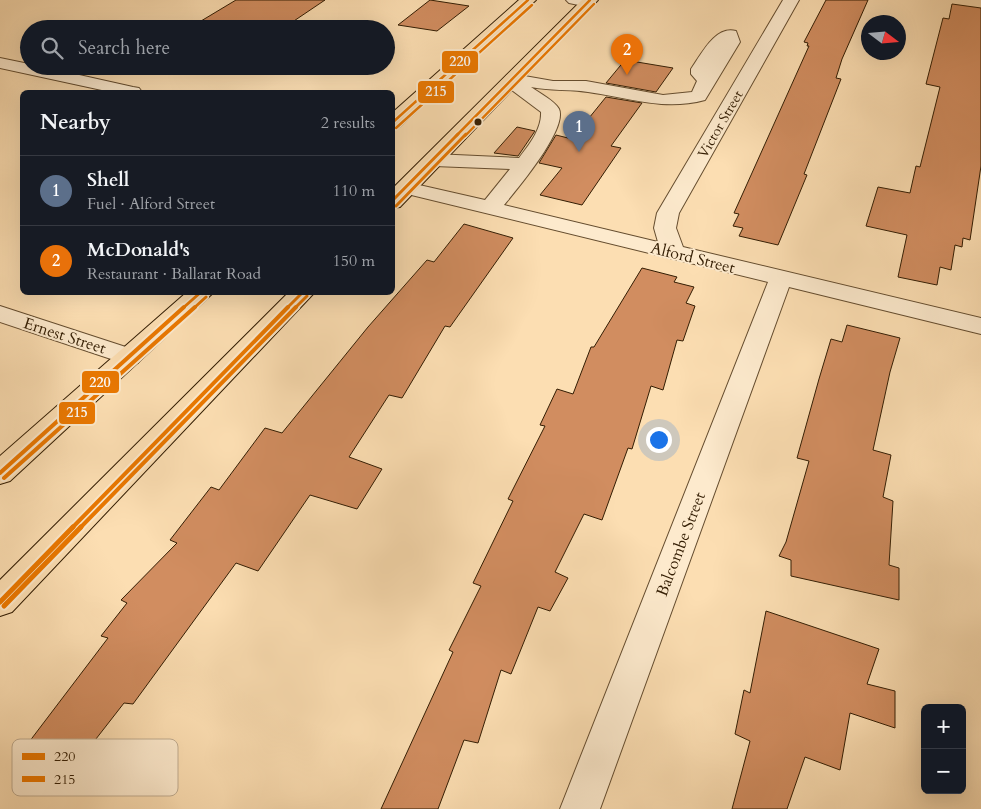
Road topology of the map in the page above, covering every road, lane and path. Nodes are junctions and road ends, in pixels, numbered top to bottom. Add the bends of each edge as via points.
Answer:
1 (528, 0) edge
2 (791, 0) edge
3 (584, 1) edge
4 (730, 34) dead end
5 (0, 63) edge
6 (20, 67) edge
7 (55, 75) edge
8 (512, 80) junction
9 (124, 90) edge
10 (395, 120) edge
11 (434, 160) junction
12 (524, 164) junction
13 (399, 195) edge
14 (490, 208) junction
15 (673, 252) junction
16 (781, 278) junction
17 (199, 295) edge
18 (301, 295) edge
19 (0, 314) edge
20 (981, 326) edge
21 (129, 357) junction
22 (0, 473) edge
23 (0, 602) edge
24 (580, 809) edge

1 - 10 highway
2 - 15 street, Victor Street via 668,213 666,228
3 - 8 highway
4 - 8 street via 720,40 700,69 706,84 699,96 684,100 663,100 586,86 553,86
5 - 6 street
7 - 9 street
8 - 11 highway
8 - 12 street via 551,112 546,130
11 - 12 street
11 - 13 highway
12 - 14 street
13 - 14 street, Alford Street
14 - 15 street, Alford Street
15 - 16 street, Alford Street
16 - 20 street, Alford Street
16 - 24 street, Balcombe Street
17 - 21 highway
18 - 23 highway
19 - 21 street, Ernest Street
21 - 22 highway

